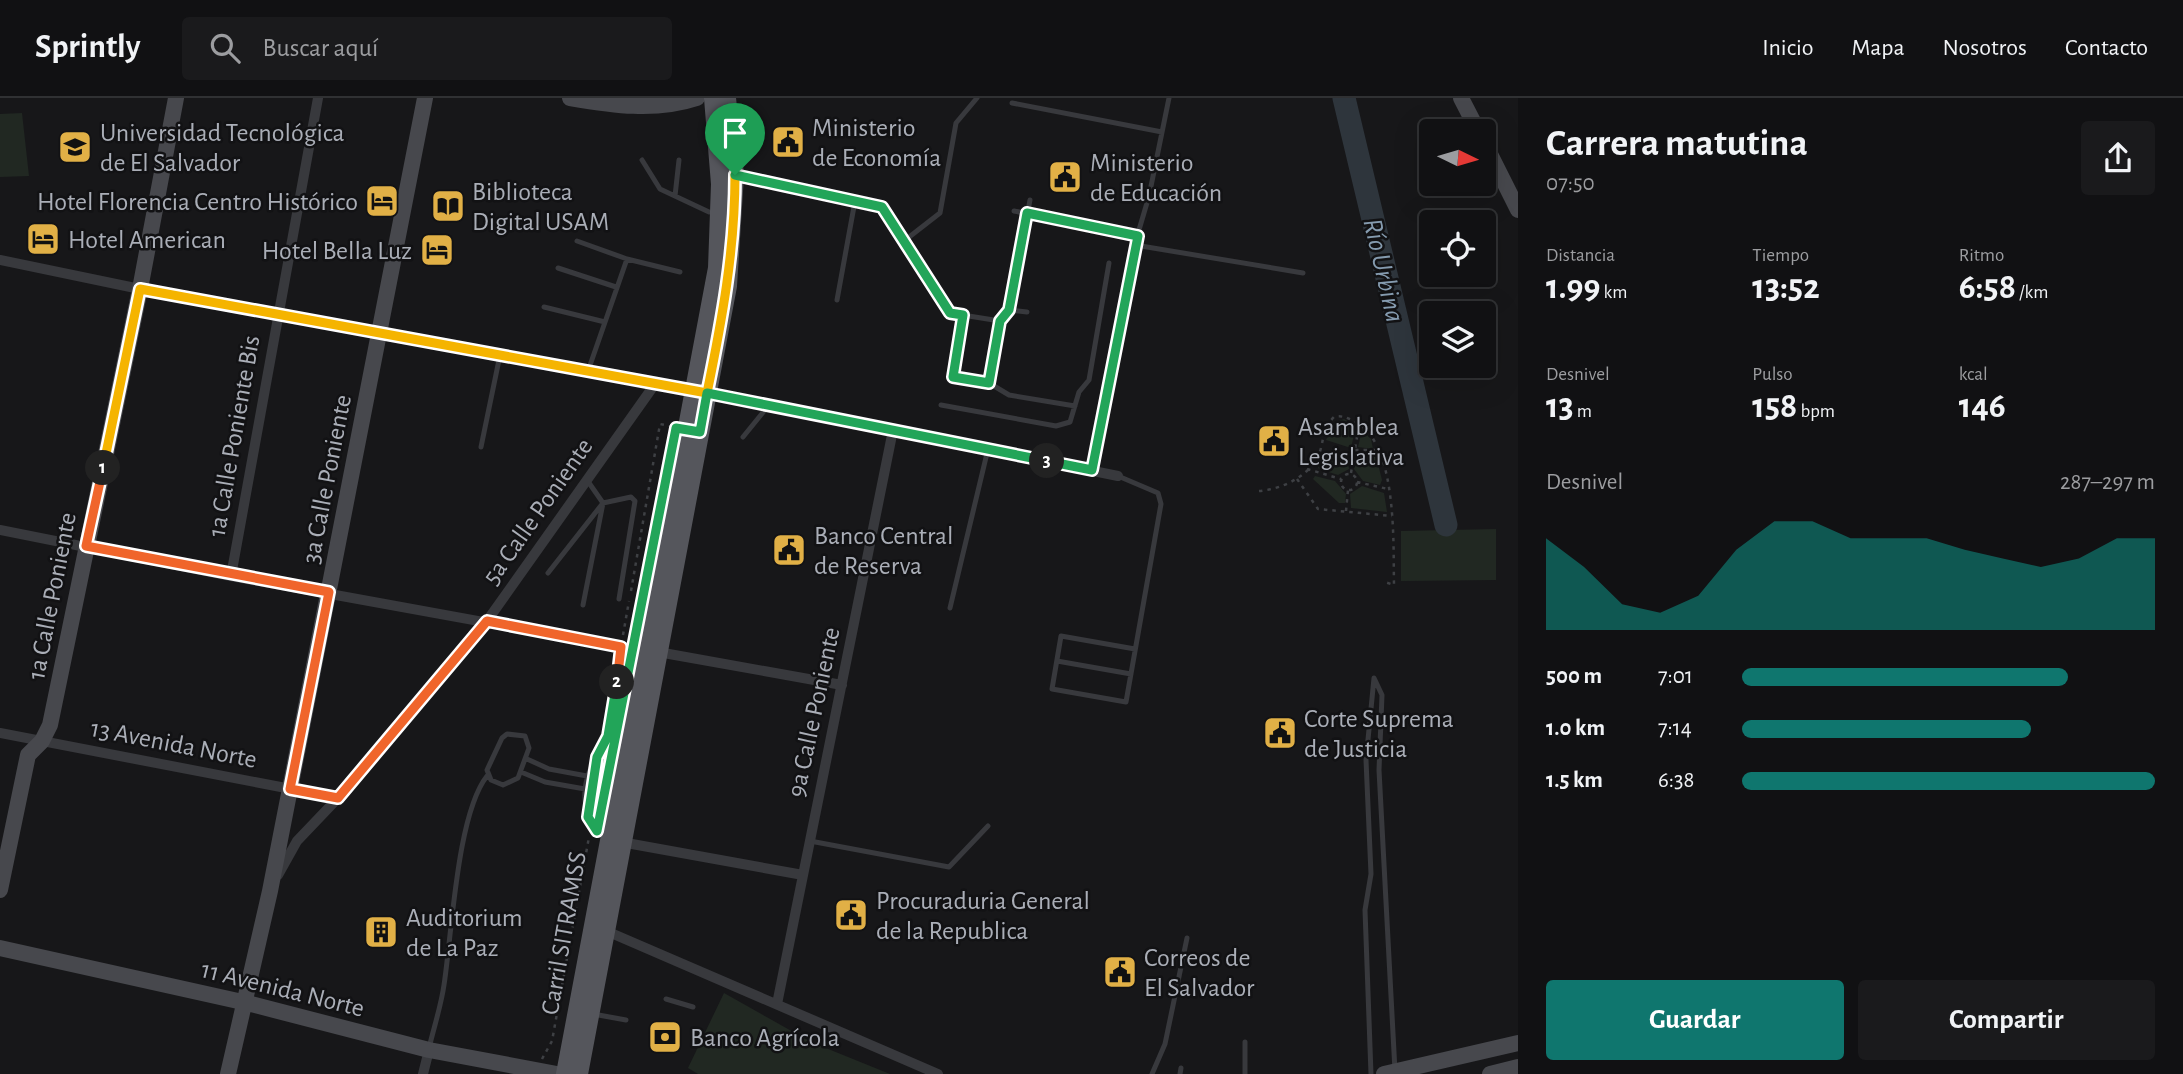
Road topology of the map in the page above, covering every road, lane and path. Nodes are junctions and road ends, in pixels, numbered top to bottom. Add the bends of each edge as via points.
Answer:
1 (176, 98) edge
2 (318, 98) edge
3 (425, 98) edge
4 (570, 98) edge
5 (697, 98) edge
6 (704, 98) edge
7 (713, 98) edge
8 (727, 98) edge
9 (977, 98) edge
10 (1159, 98) edge
11 (1461, 98) edge
12 (1169, 99) edge
13 (623, 102) edge
14 (1012, 103) dead end
15 (1472, 119) edge
16 (1162, 132) junction
17 (642, 160) dead end
18 (679, 160) dead end
19 (1496, 164) edge
20 (735, 175) junction
21 (675, 195) junction
22 (1030, 200) dead end
23 (855, 201) junction
24 (1517, 203) edge
25 (1014, 211) dead end
26 (709, 212) junction
27 (1027, 213) junction
28 (1138, 236) junction
29 (577, 241) dead end
30 (904, 241) junction
31 (1135, 244) junction
32 (627, 259) junction
33 (0, 260) edge
34 (1109, 263) dead end
35 (558, 268) dead end
36 (680, 272) dead end
37 (1303, 273) dead end
38 (616, 287) junction
39 (140, 289) junction
40 (837, 300) dead end
41 (544, 307) dead end
42 (1009, 310) junction
43 (1027, 312) dead end
44 (277, 315) junction
45 (963, 315) junction
46 (1000, 321) junction
47 (605, 322) junction
48 (380, 332) junction
49 (500, 355) junction
50 (588, 371) junction
51 (989, 383) junction
52 (655, 384) junction
53 (695, 391) junction
54 (769, 405) junction
55 (941, 405) dead end
56 (1075, 406) junction
57 (1359, 424) junction
58 (681, 429) junction
59 (893, 430) junction
60 (743, 437) dead end
61 (481, 447) dead end
62 (988, 449) junction
63 (1354, 450) junction
64 (1379, 450) junction
65 (1307, 469) junction
66 (1092, 470) junction
67 (1351, 473) junction
68 (1118, 476) joint
69 (1297, 479) junction
70 (1341, 479) junction
71 (587, 480) junction
72 (1357, 482) junction
73 (1388, 489) junction
74 (1348, 490) junction
75 (1259, 491) dead end
76 (603, 503) junction
77 (1346, 512) junction
78 (1392, 516) junction
79 (0, 530) edge
80 (86, 546) junction
81 (548, 573) dead end
82 (231, 576) junction
83 (1385, 582) dead end
84 (329, 592) junction
85 (619, 598) dead end
86 (583, 605) dead end
87 (950, 608) dead end
88 (487, 621) junction
89 (626, 648) junction
90 (1135, 649) junction
91 (658, 652) junction
92 (1057, 661) junction
93 (1131, 674) junction
94 (842, 685) junction
95 (0, 733) edge
96 (42, 741) junction
97 (614, 742) junction
98 (597, 757) junction
99 (527, 759) junction
100 (521, 772) junction
101 (487, 776) junction
102 (587, 776) junction
103 (290, 789) junction
104 (585, 789) junction
105 (338, 798) junction
106 (592, 824) junction
107 (988, 826) dead end
108 (810, 841) junction
109 (621, 842) junction
110 (803, 875) junction
111 (0, 890) edge
112 (270, 891) junction
113 (604, 930) junction
114 (1187, 938) dead end
115 (0, 948) edge
116 (666, 999) dead end
117 (247, 1003) junction
118 (777, 1004) junction
119 (693, 1007) dead end
120 (590, 1013) junction
121 (626, 1020) dead end
122 (1245, 1042) dead end
123 (1518, 1044) edge
124 (429, 1050) junction
125 (1518, 1067) edge
126 (535, 1070) junction
127 (1391, 1073) edge
128 (1494, 1073) edge
129 (228, 1074) edge
130 (423, 1074) edge
131 (555, 1074) edge
132 (565, 1074) edge
133 (579, 1074) edge
134 (938, 1074) edge
135 (1152, 1074) edge
136 (1245, 1074) edge
137 (1371, 1074) edge
138 (1516, 1074) edge

1 - 39 main road, 1a Calle Poniente
2 - 44 street, 1a Calle Poniente Bis
3 - 48 main road, 3a Calle Poniente
4 - 13 main road
5 - 13 main road via 668,105
6 - 26 main road
7 - 53 main road, Carril SITRAMSS via 720,153 720,226
8 - 20 main road
9 - 30 lane via 956,123 940,213
10 - 12 lane
11 - 15 main road
12 - 16 lane
14 - 16 lane
16 - 28 lane
17 - 21 lane via 657,186
18 - 21 lane
19 - 24 main road
20 - 23 lane
20 - 53 main road via 728,286
21 - 26 lane
22 - 27 lane
23 - 30 lane via 882,207
23 - 40 lane
25 - 27 lane
26 - 53 main road
27 - 28 lane
27 - 42 lane
28 - 31 lane
29 - 32 lane
30 - 45 lane via 950,313
31 - 37 lane
31 - 66 lane
32 - 36 lane
32 - 38 lane
33 - 39 street
34 - 56 lane via 1089,380
35 - 38 lane
38 - 47 lane
39 - 44 street
39 - 80 main road, 1a Calle Poniente
41 - 47 lane
42 - 43 lane
42 - 46 lane
44 - 48 street
44 - 82 street, 1a Calle Poniente Bis
45 - 46 lane
45 - 51 lane via 953,377
46 - 51 lane
47 - 50 lane
48 - 49 street
48 - 84 main road, 3a Calle Poniente
49 - 50 street
49 - 61 lane
50 - 52 street
51 - 56 lane via 1009,395
52 - 53 street
52 - 71 street, 5a Calle Poniente
53 - 54 street
53 - 58 main road, Carril SITRAMSS
53 - 91 main road
54 - 59 street
54 - 60 lane
55 - 56 lane via 1059,426 1072,421
57 - 63 path
57 - 64 path
57 - 65 path via 1342,416 1332,419 1318,456
58 - 89 main road
58 - 89 path via 660,425
58 - 132 main road, Carril SITRAMSS
59 - 62 street
59 - 94 street, 9a Calle Poniente
62 - 66 street
62 - 87 lane
63 - 64 path
63 - 67 path
64 - 73 path
65 - 69 path
65 - 70 path
66 - 68 street
67 - 70 path
67 - 72 path
68 - 90 lane via 1158,493 1160,498
69 - 75 path
69 - 77 path via 1318,509
70 - 74 path
71 - 76 lane
71 - 88 street, 5a Calle Poniente
72 - 73 path
72 - 74 path
73 - 78 path
74 - 77 path
76 - 81 lane
76 - 85 lane via 635,500
76 - 86 lane
77 - 78 path
78 - 83 path via 1394,584
79 - 80 street
80 - 82 street
80 - 96 main road, 1a Calle Poniente via 50,725
82 - 84 street
84 - 88 street
84 - 103 main road, 3a Calle Poniente
88 - 89 street
88 - 105 street, 5a Calle Poniente
89 - 97 main road
89 - 98 path via 608,736
90 - 92 lane via 1061,636
90 - 93 lane
91 - 94 street
91 - 109 main road
92 - 93 lane
92 - 93 lane via 1052,689 1126,702
94 - 108 street, 9a Calle Poniente
95 - 96 street, 13 Avenida Norte
96 - 103 street, 13 Avenida Norte
96 - 111 main road, 1a Calle Poniente via 28,755
97 - 98 lane
97 - 106 main road
98 - 102 lane
99 - 100 lane
99 - 101 lane via 528,740 521,734 508,734 502,738
99 - 102 lane via 549,769
100 - 101 lane via 507,785
100 - 104 lane via 545,782
101 - 124 lane via 476,791 466,828 443,994
102 - 104 lane
103 - 105 street, 13 Avenida Norte
103 - 112 main road, 3a Calle Poniente
104 - 106 lane
105 - 112 street, 5a Calle Poniente via 297,841
106 - 126 path via 552,1041
106 - 131 main road
107 - 108 lane via 949,867
108 - 110 street, 9a Calle Poniente
109 - 110 street
109 - 113 main road
110 - 118 street, 9a Calle Poniente
112 - 117 main road, 3a Calle Poniente
113 - 118 street
113 - 120 main road
114 - 135 lane via 1164,1044
115 - 117 main road, 11 Avenida Norte
116 - 119 lane
117 - 124 main road, 11 Avenida Norte
117 - 129 main road, 3a Calle Poniente
118 - 134 street
120 - 121 lane
120 - 133 main road
122 - 136 lane
123 - 127 main road
124 - 126 main road, 11 Avenida Norte
124 - 130 street
125 - 128 main road
126 - 131 main road, 11 Avenida Norte
127 - 137 lane via 1379,770 1382,695 1374,678 1366,760
128 - 138 main road

